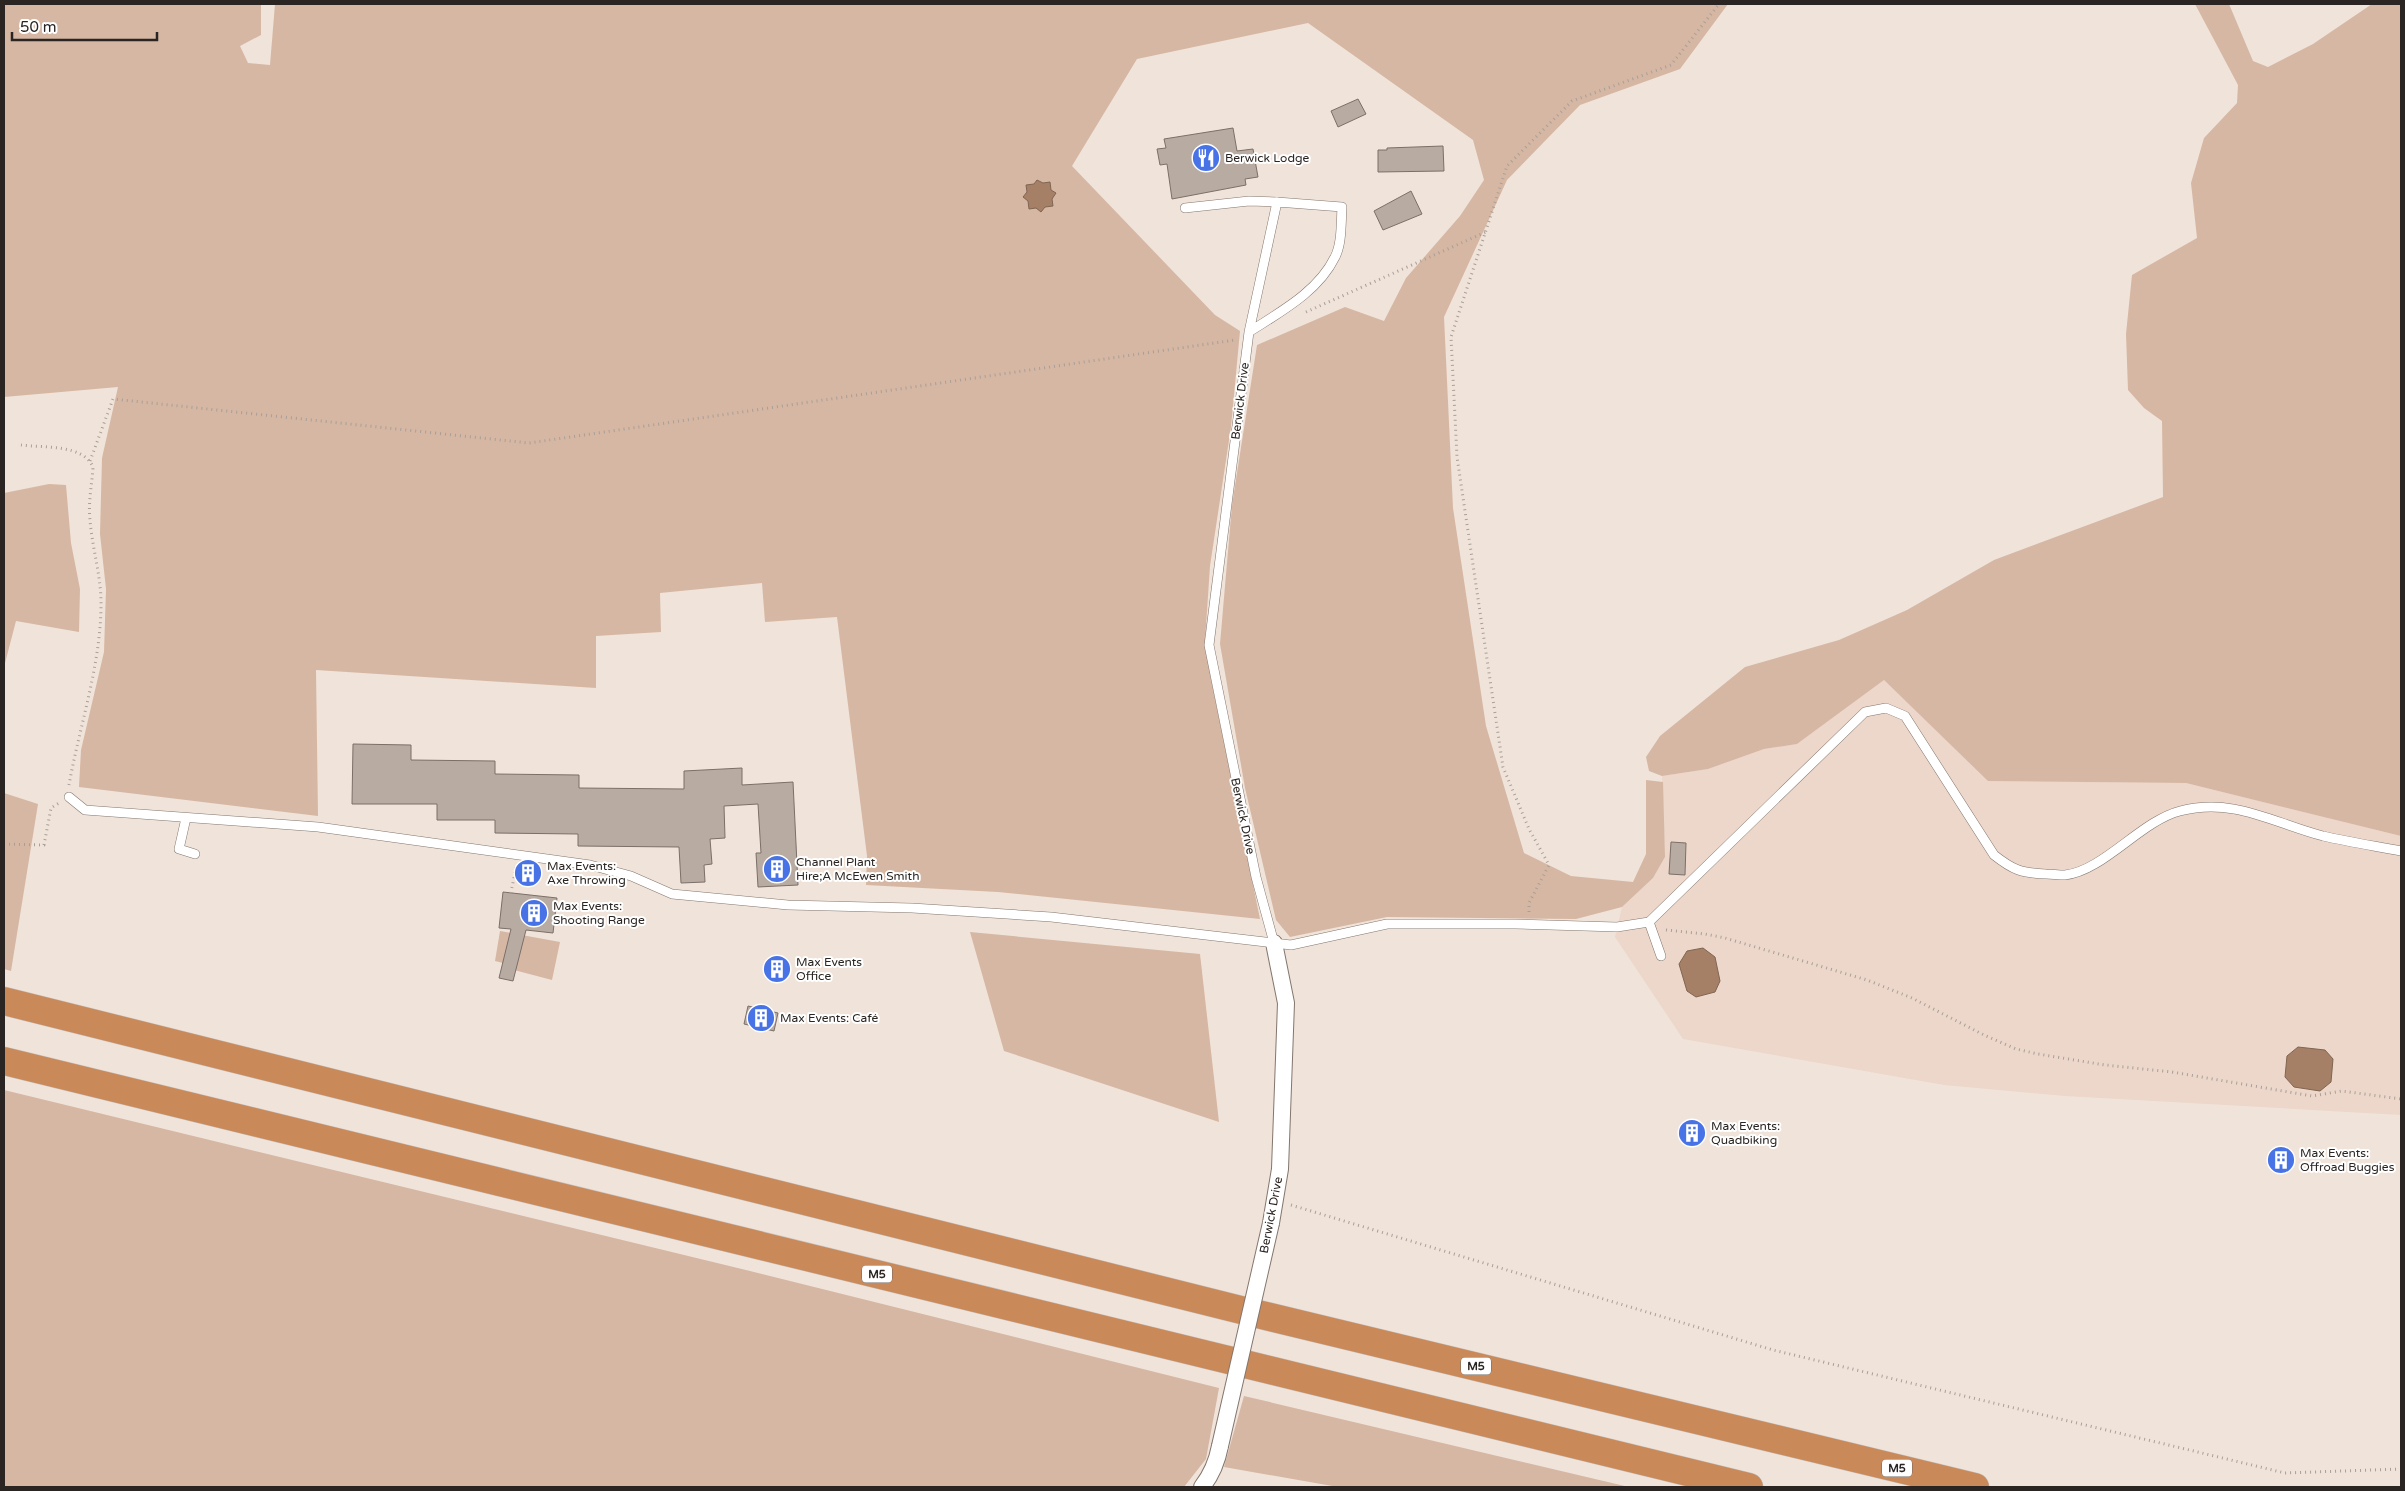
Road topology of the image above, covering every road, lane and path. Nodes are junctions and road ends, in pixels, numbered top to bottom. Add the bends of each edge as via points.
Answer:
1 (1719, 4) edge
2 (1277, 202) junction
3 (1185, 208) dead end
4 (1486, 232) junction
5 (1302, 314) dead end
6 (1248, 335) junction
7 (22, 445) dead end
8 (90, 460) junction
9 (69, 797) junction
10 (186, 818) junction
11 (4, 844) edge
12 (2401, 851) edge
13 (195, 854) dead end
14 (519, 854) junction
15 (511, 893) dead end
16 (1649, 922) junction
17 (1528, 924) junction
18 (1653, 934) junction
19 (1274, 943) junction
20 (1661, 956) dead end
21 (4, 1001) edge
22 (4, 1061) edge
23 (2401, 1098) edge
24 (1276, 1200) junction
25 (2401, 1469) edge
26 (1202, 1487) edge
27 (1749, 1487) edge
28 (1976, 1487) edge

1 - 4 path via 1671,65 1572,101 1507,166
2 - 3 lane via 1249,201
2 - 6 lane, Berwick Drive
2 - 6 lane via 1342,207 1336,256 1318,283
4 - 5 path
4 - 17 path via 1451,337 1457,458 1503,767 1529,829 1549,865 1529,903
6 - 8 path via 529,443 114,399
6 - 19 lane, Berwick Drive via 1209,646 1256,877
7 - 8 path via 72,450
8 - 9 path via 93,467 90,521 101,598 100,633
9 - 10 lane via 84,810
9 - 11 path via 51,808 44,845
10 - 13 lane via 179,849
10 - 14 lane via 318,827
12 - 16 lane via 2323,836 2235,808 2207,806 2179,811 2157,821 2090,866 2066,875 2012,869 1994,855 1905,716 1886,708 1865,712
14 - 15 path
14 - 19 lane via 590,865 631,876 672,894 788,905 912,908 1051,917
16 - 17 lane via 1629,927
16 - 18 lane
17 - 19 lane via 1387,924 1291,945
18 - 20 lane
18 - 23 path via 1668,930 1715,936 1867,980 1912,998 2016,1049 2038,1054 2172,1072 2312,1096 2342,1091
19 - 24 street, Berwick Drive via 1286,1002
21 - 28 highway, M5 via 1241,1310
22 - 27 highway, M5
24 - 25 path via 1773,1350 2275,1471
24 - 26 street, Berwick Drive, bridge via 1218,1458

